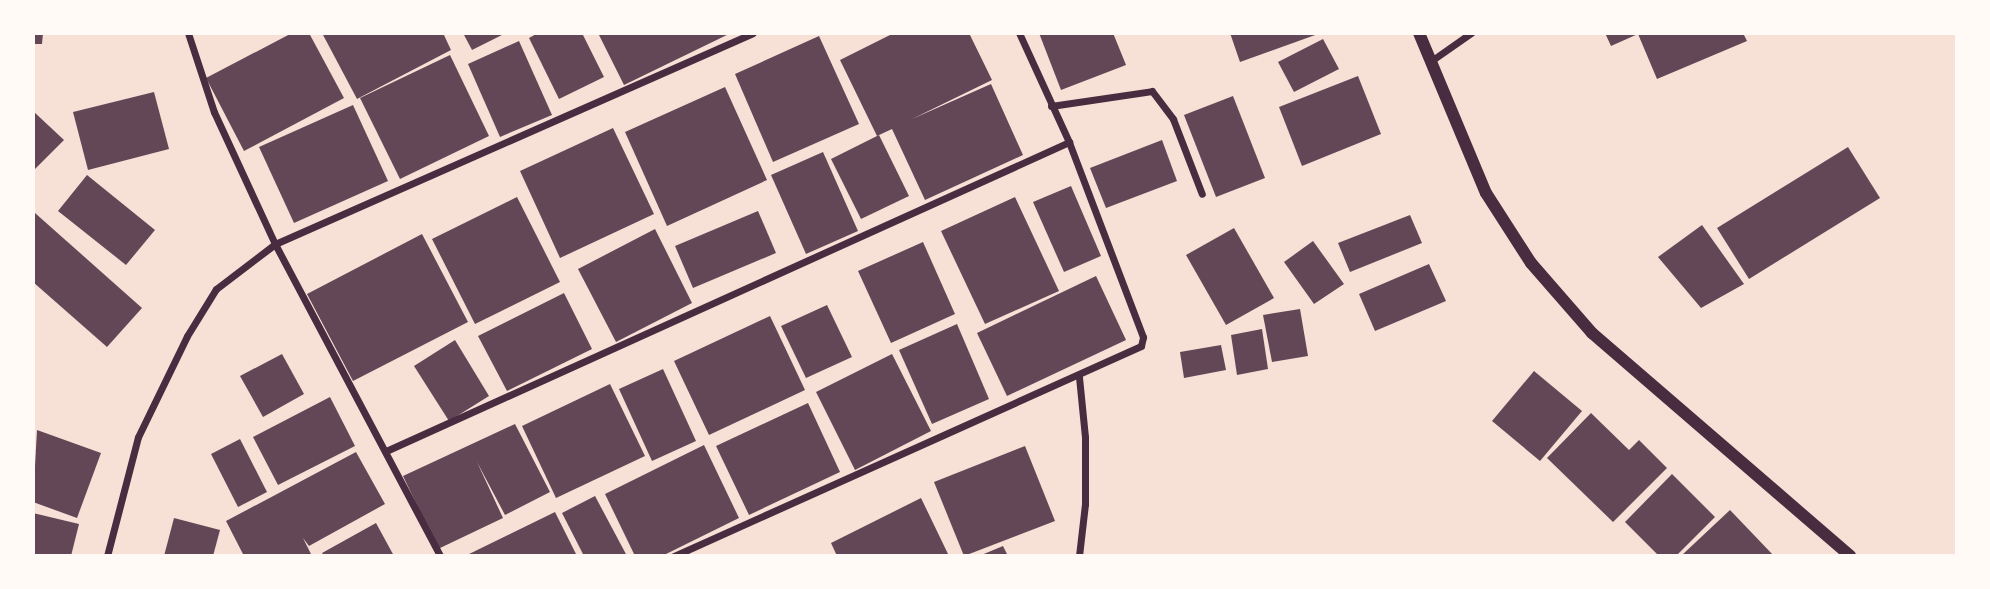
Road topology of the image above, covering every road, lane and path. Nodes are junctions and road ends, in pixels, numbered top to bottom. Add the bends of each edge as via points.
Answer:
1 (188, 33) edge
2 (753, 33) edge
3 (1019, 33) edge
4 (1419, 33) edge
5 (1471, 33) edge
6 (1430, 61) junction
7 (1051, 106) junction
8 (1069, 142) junction
9 (1202, 194) dead end
10 (275, 243) junction
11 (1079, 377) junction
12 (386, 451) junction
13 (107, 556) edge
14 (440, 556) edge
15 (674, 556) edge
16 (1079, 556) edge
17 (1850, 556) edge

1 - 10 street via 214,112
2 - 10 street
3 - 7 street
4 - 6 street
5 - 6 street
6 - 17 street via 1486,193 1531,263 1592,333
7 - 8 street
7 - 9 street via 1152,91 1173,119
8 - 11 street via 1143,341 1134,352
8 - 12 street
10 - 12 street
10 - 13 street via 216,289 187,336 138,438
11 - 15 street
11 - 16 street via 1085,503
12 - 14 street

